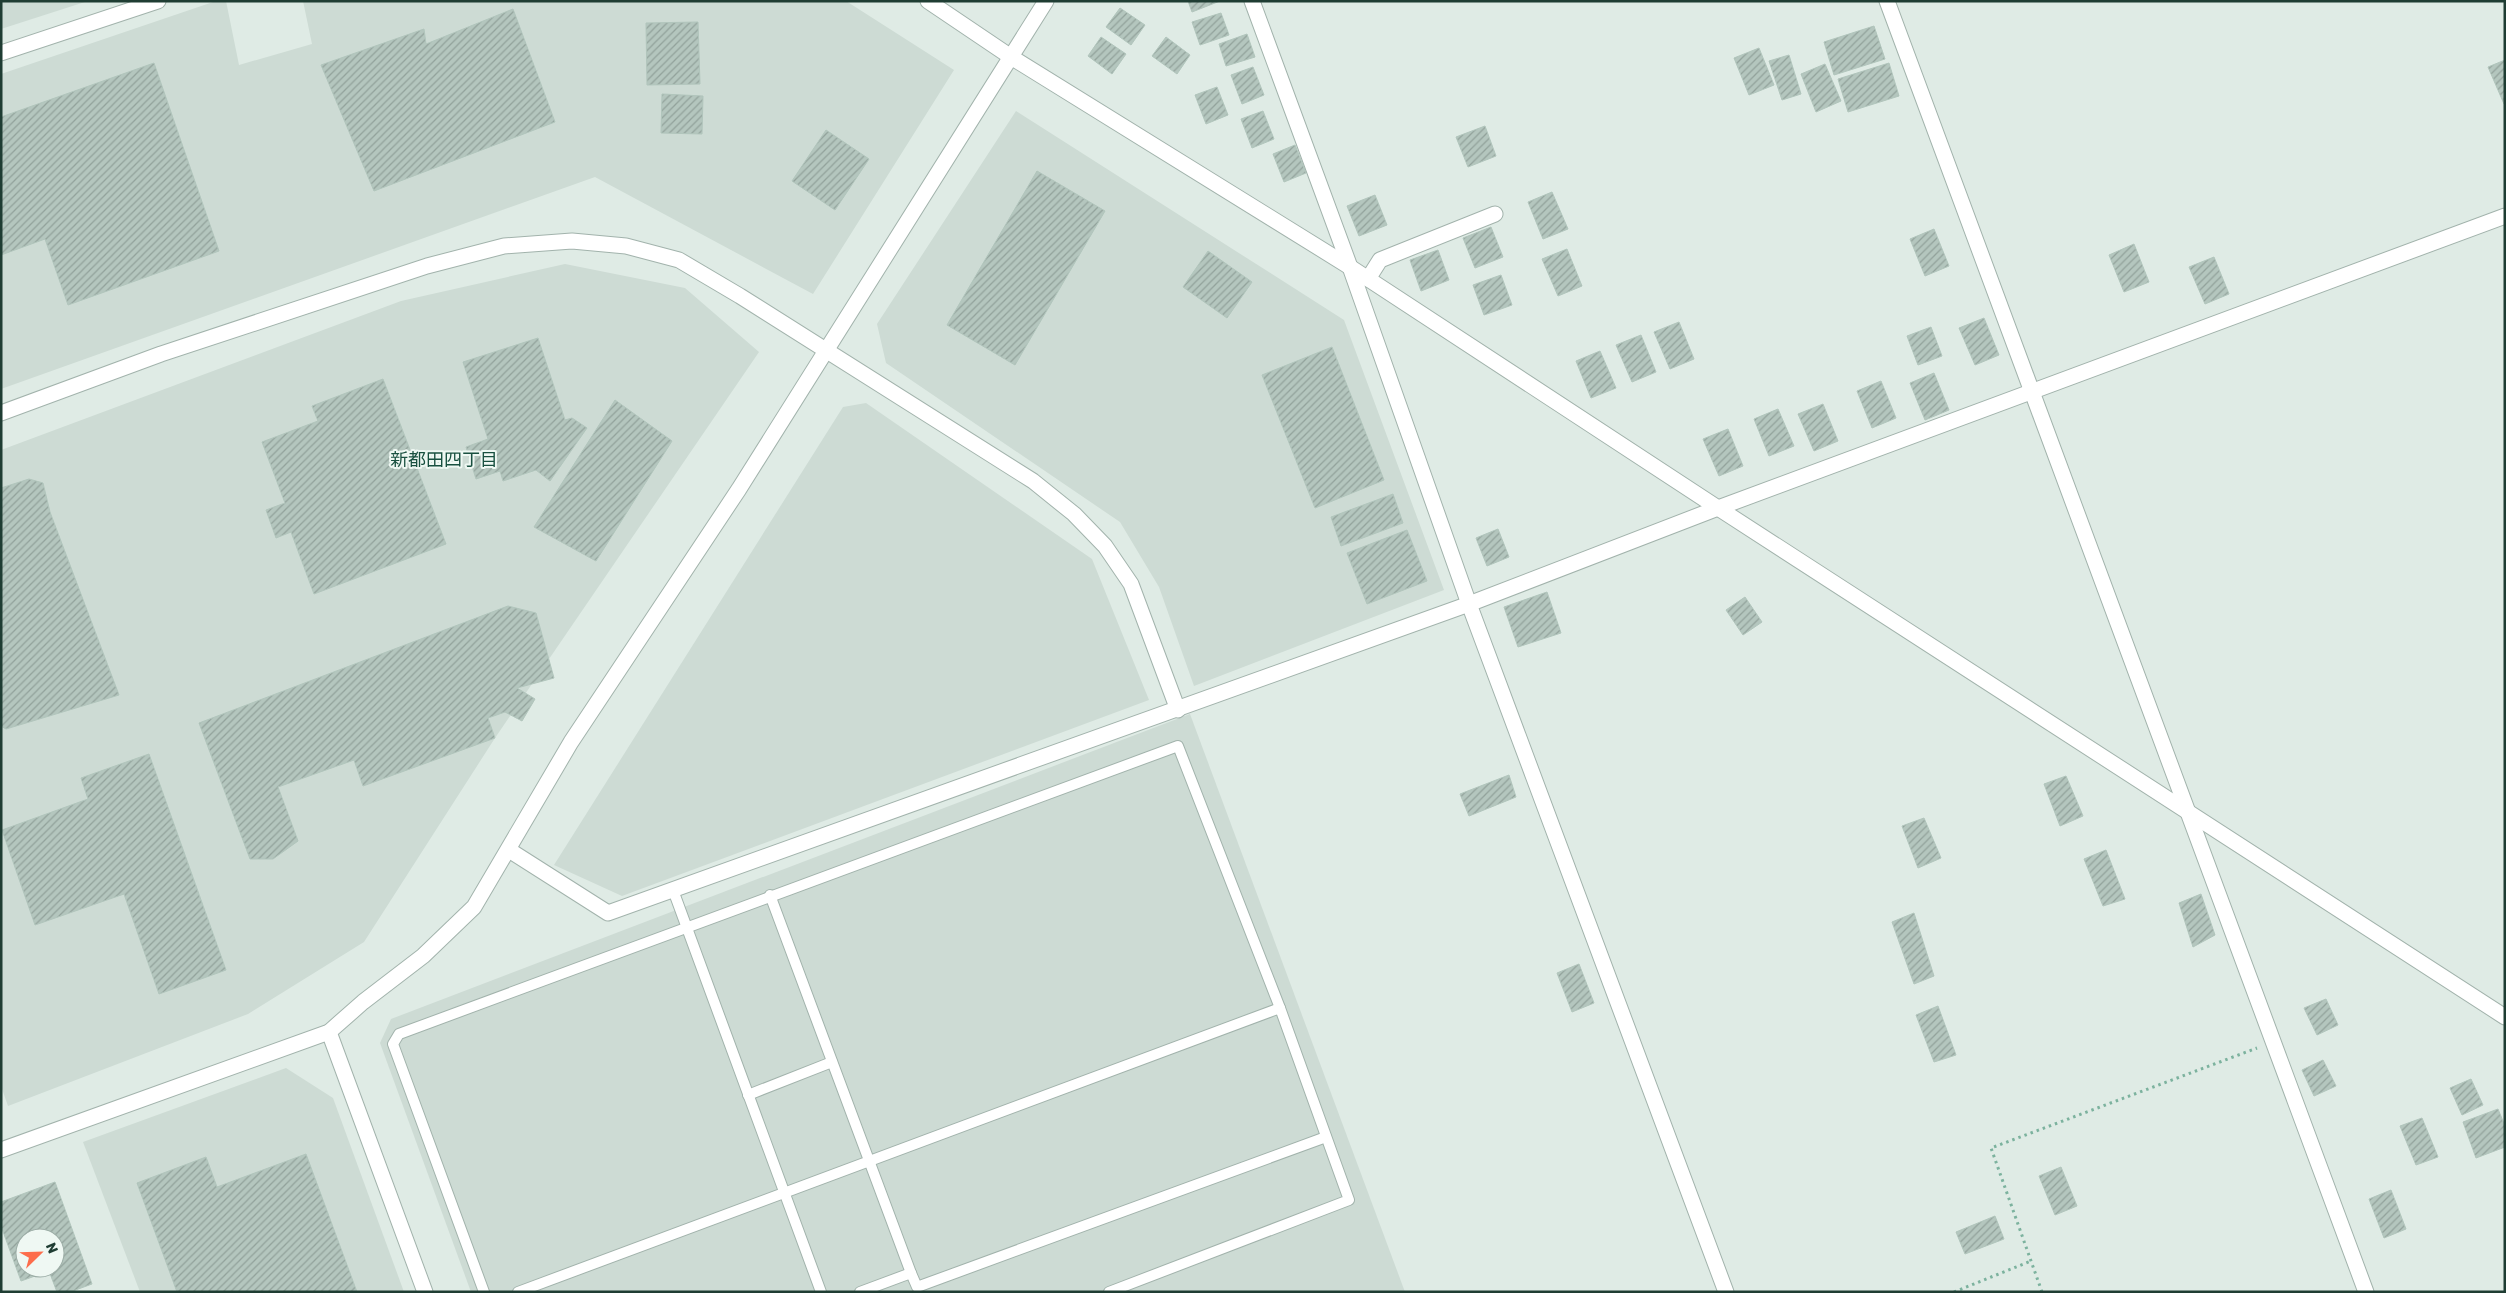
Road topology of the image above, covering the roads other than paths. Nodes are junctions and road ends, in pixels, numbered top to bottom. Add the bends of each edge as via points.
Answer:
1 (158, 1) edge
2 (928, 1) edge
3 (1046, 1) edge
4 (1252, 1) edge
5 (1887, 1) edge
6 (1, 53) edge
7 (1011, 57) junction
8 (1495, 214) dead end
9 (2505, 216) edge
10 (1350, 267) junction
11 (1368, 279) junction
12 (824, 351) junction
13 (2032, 390) junction
14 (1, 413) edge
15 (1718, 508) junction
16 (1469, 604) junction
17 (1178, 710) junction
18 (2188, 813) junction
19 (509, 850) junction
20 (673, 890) junction
21 (770, 895) junction
22 (687, 928) junction
23 (1280, 1008) junction
24 (2505, 1018) edge
25 (329, 1032) junction
26 (832, 1062) junction
27 (748, 1095) junction
28 (1326, 1136) junction
29 (1, 1150) edge
30 (869, 1162) junction
31 (785, 1194) junction
32 (910, 1273) junction
33 (918, 1290) edge
34 (425, 1292) edge
35 (484, 1292) edge
36 (518, 1292) edge
37 (821, 1292) edge
38 (860, 1292) edge
39 (1110, 1292) edge
40 (1726, 1292) edge
41 (2366, 1292) edge

1 - 6 street
2 - 7 street
3 - 7 street
4 - 10 street
5 - 13 street
7 - 10 street
7 - 12 street
8 - 11 street via 1380,260
9 - 13 street
10 - 11 street
10 - 16 street
11 - 15 street
12 - 14 street via 679,260 626,246 590,242 504,246 427,266 171,351
12 - 17 street via 1034,481 1074,514 1105,546 1131,584
12 - 19 street via 728,505 571,742
13 - 15 street
13 - 18 street
15 - 16 street
15 - 18 street
16 - 17 street
16 - 40 street
17 - 20 street
18 - 24 street
18 - 41 street
19 - 20 street via 608,913
19 - 25 street via 474,907 423,956
20 - 22 lane
21 - 22 lane
21 - 23 lane via 1178,746
21 - 26 lane
22 - 27 lane
22 - 35 lane via 399,1034 393,1044
23 - 28 lane
23 - 30 lane
25 - 29 street
25 - 34 street
26 - 27 lane
26 - 30 lane
27 - 31 lane
28 - 33 lane
28 - 39 lane via 1349,1200
30 - 31 lane
30 - 32 lane
31 - 36 lane
31 - 37 lane
32 - 33 lane
32 - 38 lane

